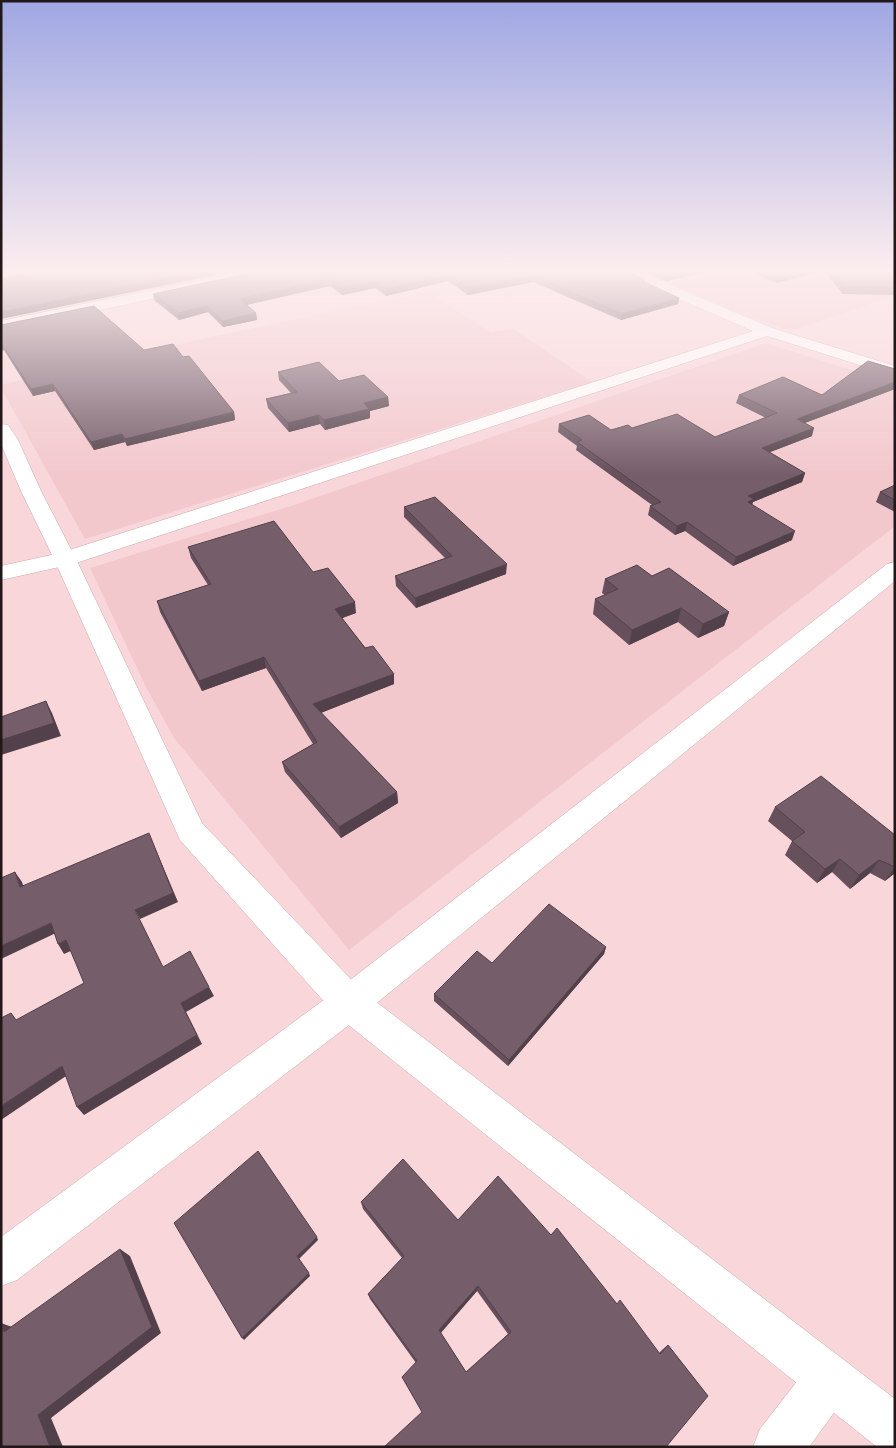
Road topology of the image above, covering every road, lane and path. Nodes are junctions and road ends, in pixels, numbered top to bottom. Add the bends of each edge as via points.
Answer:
1 (741, 340) edge
2 (794, 340) edge
3 (895, 371) edge
4 (1, 429) edge
5 (65, 559) junction
6 (895, 569) edge
7 (1, 573) edge
8 (350, 1003) junction
9 (1, 1264) edge
10 (829, 1379) junction
11 (895, 1430) edge
12 (778, 1447) edge

1 - 5 street
2 - 3 street
4 - 5 street
5 - 7 street
5 - 8 street via 191,831
6 - 8 street
8 - 9 street
8 - 10 street
10 - 11 street
10 - 12 street

